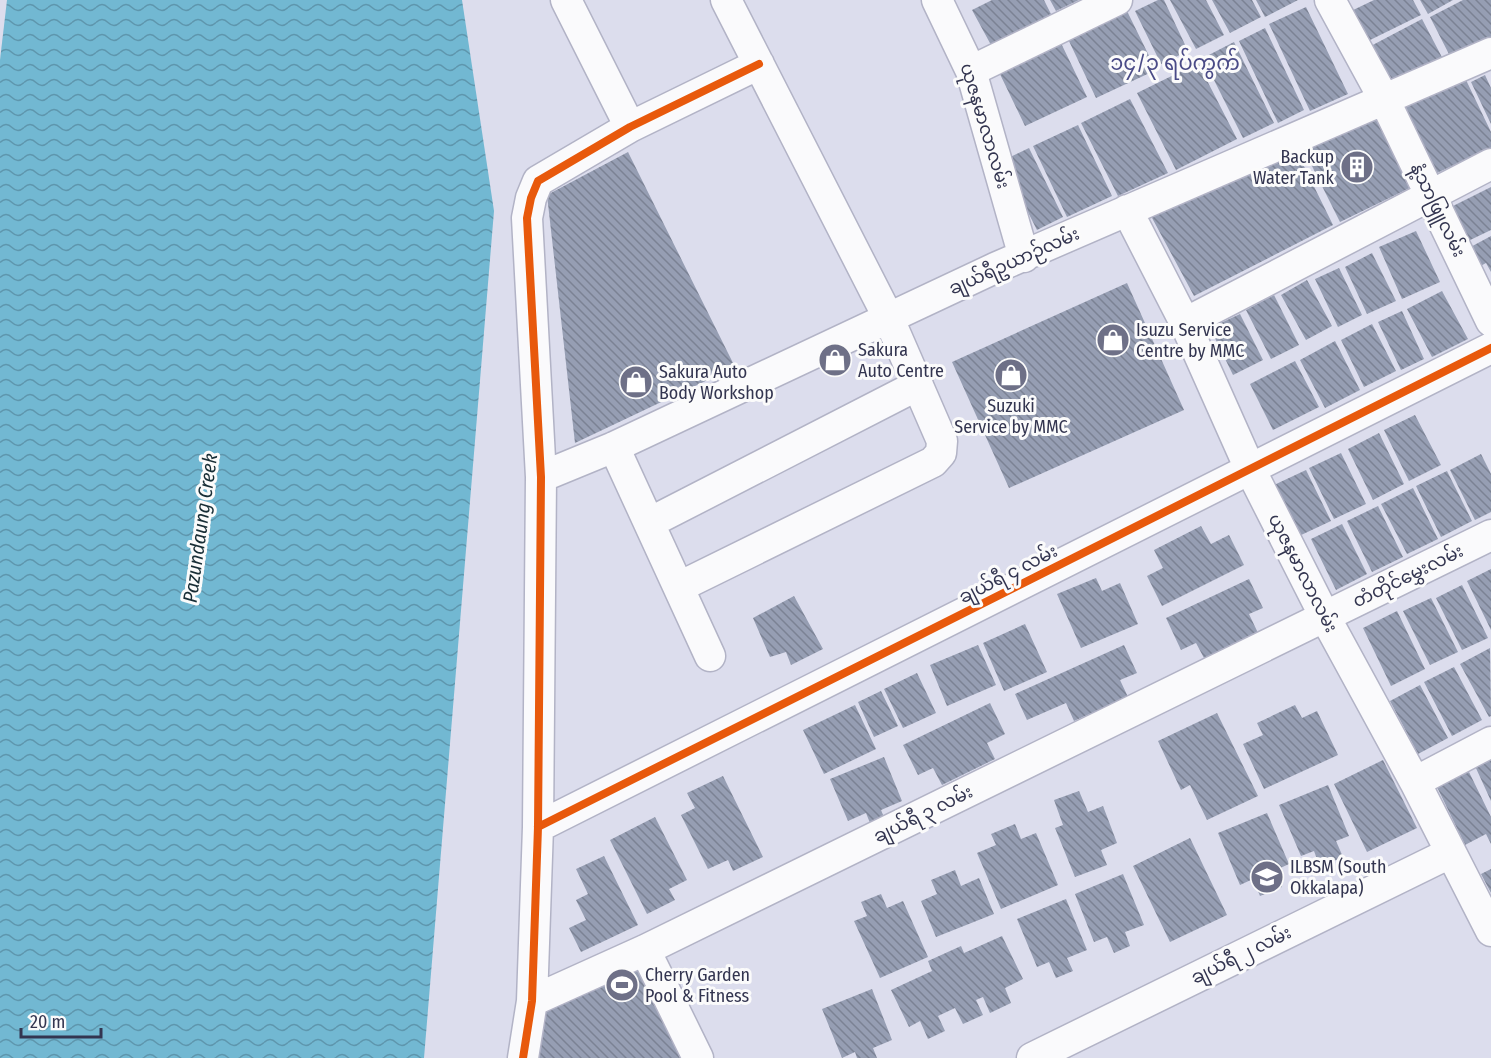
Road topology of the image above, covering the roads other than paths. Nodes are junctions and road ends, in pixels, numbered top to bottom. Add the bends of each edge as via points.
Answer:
1 (566, 0) edge
2 (726, 0) edge
3 (937, 0) edge
4 (1118, 0) edge
5 (1330, 0) edge
6 (1491, 53) edge
7 (759, 63) junction
8 (971, 71) junction
9 (1384, 99) junction
10 (630, 127) junction
11 (1491, 164) edge
12 (1430, 195) junction
13 (1127, 210) junction
14 (1024, 256) junction
15 (889, 319) junction
16 (1491, 321) edge
17 (1185, 323) junction
18 (1491, 348) edge
19 (918, 385) junction
20 (614, 447) junction
21 (1250, 469) junction
22 (540, 477) junction
23 (649, 523) junction
24 (1491, 535) edge
25 (679, 587) junction
26 (1319, 620) junction
27 (710, 656) dead end
28 (1491, 742) edge
29 (1414, 782) junction
30 (538, 827) junction
31 (1450, 853) junction
32 (1491, 931) edge
33 (645, 950) junction
34 (532, 1001) junction
35 (523, 1058) edge
36 (698, 1058) edge
37 (1032, 1058) edge

1 - 10 street
2 - 7 street
3 - 8 street, ယုဇနမာလာလမ်း
4 - 8 street
5 - 9 street, နံ့သာဖြူလမ်း
6 - 9 street, ချယ်ရီဥယာဉ်လမ်း
7 - 10 street
7 - 15 street
8 - 14 street, ယုဇနမာလာလမ်း
9 - 12 street, နံ့သာဖြူလမ်း
9 - 13 street, ချယ်ရီဥယာဉ်လမ်း
10 - 22 street via 538,181 531,198 527,218
11 - 12 street
12 - 16 street, နံ့သာဖြူလမ်း
12 - 17 street
13 - 14 street, ချယ်ရီဥယာဉ်လမ်း
13 - 17 street, ယုဇနမာလာလမ်း
14 - 15 street, ချယ်ရီဥယာဉ်လမ်း
15 - 19 street
15 - 20 street, ချယ်ရီဥယာဉ်လမ်း
17 - 21 street, ယုဇနမာလာလမ်း
18 - 21 street, ချယ်ရီ ၄ လမ်း
19 - 23 street
19 - 25 street via 942,441 941,453 933,462
20 - 22 street, ချယ်ရီဥယာဉ်လမ်း
20 - 23 street
21 - 26 street, ယုဇနမာလာလမ်း
21 - 30 street, ချယ်ရီ ၄ လမ်း
22 - 30 street
23 - 25 street
24 - 26 street, တံတိုင်မွှေးလမ်း
25 - 27 street
26 - 29 street, ယုဇနမာလာလမ်း
26 - 33 street, ချယ်ရီ ၃ လမ်း
28 - 29 street
29 - 31 street, ယုဇနမာလာလမ်း
30 - 34 street
31 - 32 street, ယုဇနမာလာလမ်း
31 - 37 street, ချယ်ရီ ၂ လမ်း
33 - 34 street, ချယ်ရီ ၃ လမ်း
33 - 36 street
34 - 35 street

